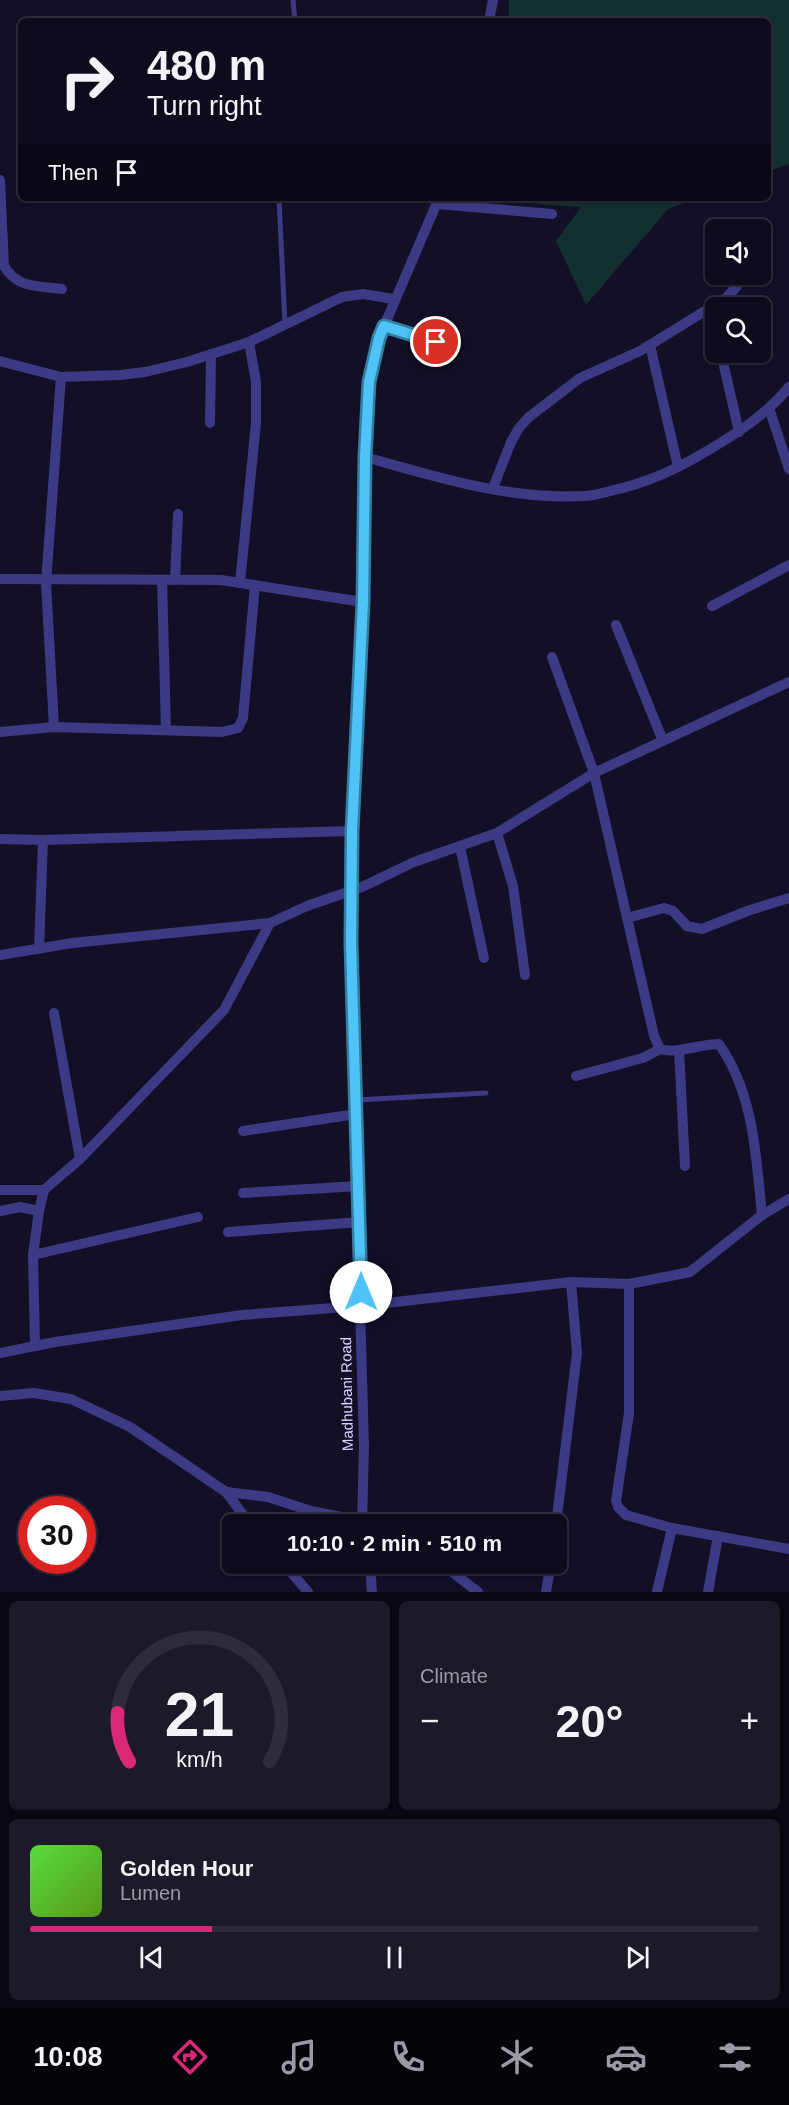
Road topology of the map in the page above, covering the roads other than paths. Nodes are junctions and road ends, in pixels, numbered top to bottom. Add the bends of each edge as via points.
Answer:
1 (293, 0) edge
2 (493, 0) edge
3 (295, 18) edge
4 (490, 18) edge
5 (0, 180) edge
6 (279, 201) edge
7 (438, 201) edge
8 (552, 214) dead end
9 (737, 285) edge
10 (62, 289) dead end
11 (394, 299) junction
12 (285, 326) junction
13 (384, 326) junction
14 (249, 342) junction
15 (650, 345) junction
16 (453, 347) dead end
17 (211, 354) junction
18 (0, 361) edge
19 (723, 363) edge
20 (61, 377) junction
21 (789, 387) edge
22 (769, 408) junction
23 (210, 423) dead end
24 (739, 432) junction
25 (365, 457) junction
26 (678, 466) junction
27 (789, 469) edge
28 (493, 489) junction
29 (178, 514) dead end
30 (789, 565) edge
31 (0, 579) edge
32 (47, 579) junction
33 (162, 579) junction
34 (175, 580) junction
35 (240, 583) junction
36 (255, 585) junction
37 (363, 602) junction
38 (712, 606) dead end
39 (616, 625) dead end
40 (552, 657) dead end
41 (789, 682) edge
42 (54, 727) junction
43 (166, 730) junction
44 (0, 732) edge
45 (663, 741) junction
46 (594, 773) junction
47 (352, 831) junction
48 (498, 833) junction
49 (0, 839) edge
50 (43, 840) junction
51 (460, 847) junction
52 (351, 890) junction
53 (789, 898) edge
54 (627, 918) junction
55 (270, 923) junction
56 (39, 949) junction
57 (0, 955) edge
58 (484, 958) dead end
59 (525, 975) dead end
60 (54, 1013) dead end
61 (660, 1049) junction
62 (679, 1050) junction
63 (576, 1076) dead end
64 (486, 1093) dead end
65 (356, 1100) junction
66 (356, 1114) junction
67 (243, 1131) dead end
68 (80, 1160) junction
69 (685, 1166) dead end
70 (358, 1186) junction
71 (0, 1190) edge
72 (44, 1190) junction
73 (243, 1193) dead end
74 (789, 1199) edge
75 (0, 1211) edge
76 (39, 1211) junction
77 (762, 1215) junction
78 (198, 1217) dead end
79 (360, 1222) junction
80 (228, 1232) dead end
81 (33, 1255) junction
82 (571, 1282) junction
83 (629, 1284) junction
84 (360, 1306) junction
85 (35, 1345) junction
86 (0, 1353) edge
87 (0, 1396) edge
88 (226, 1492) junction
89 (242, 1514) edge
90 (325, 1514) edge
91 (361, 1514) edge
92 (557, 1514) edge
93 (672, 1528) junction
94 (718, 1536) junction
95 (789, 1549) edge
96 (292, 1574) edge
97 (371, 1574) edge
98 (455, 1574) edge
99 (548, 1574) edge
100 (308, 1592) edge
101 (372, 1592) edge
102 (478, 1592) edge
103 (546, 1592) edge
104 (657, 1592) edge
105 (708, 1592) edge

1 - 3 lane
2 - 4 street
5 - 10 street via 4,266 9,276 18,282
6 - 12 lane
7 - 8 street
7 - 11 street, Madhubani Road
9 - 15 street via 726,298
11 - 12 street via 354,294
11 - 13 street, Madhubani Road
12 - 14 street
13 - 16 street
13 - 25 street, Madhubani Road via 369,382
14 - 17 street
14 - 35 street via 256,382 256,423
15 - 26 street
15 - 28 street via 580,378 529,417 511,442
17 - 20 street via 145,372
17 - 23 street
18 - 20 street
19 - 24 street
20 - 32 street
21 - 22 street
22 - 24 street
22 - 27 street
24 - 26 street
25 - 28 street via 444,480
25 - 37 street, Madhubani Road
26 - 28 street via 640,484 586,496 530,495
29 - 34 street
30 - 38 street
31 - 32 street
32 - 33 street
32 - 42 street
33 - 34 street
33 - 43 street
34 - 35 street
35 - 36 street
36 - 37 street
36 - 43 street via 241,724 231,731
37 - 47 street, Madhubani Road
39 - 45 street
40 - 46 street
41 - 45 street
42 - 43 street
42 - 44 street
45 - 46 street
46 - 48 street
46 - 54 street
47 - 50 street
47 - 52 street, Madhubani Road
48 - 51 street
48 - 59 street via 513,886
49 - 50 street
50 - 56 street
51 - 52 street
51 - 58 street
52 - 55 street
52 - 65 street, Madhubani Road
53 - 54 street via 702,929 687,926 673,911 664,909
54 - 61 street
55 - 56 street
55 - 68 street via 224,1010
56 - 57 street
60 - 68 street
61 - 62 street
61 - 63 street via 643,1058
62 - 69 street
62 - 77 street via 719,1044 729,1059 754,1134
64 - 65 lane
65 - 66 street, Madhubani Road
66 - 67 street
66 - 70 street, Madhubani Road
68 - 72 street
70 - 73 street
70 - 79 street, Madhubani Road
71 - 72 street
72 - 76 street
74 - 77 street
75 - 76 street via 20,1207
76 - 81 street
77 - 83 street via 690,1272
78 - 81 street
79 - 80 street
79 - 84 street, Madhubani Road
81 - 85 street
82 - 83 street
82 - 84 street
82 - 92 street via 577,1353
83 - 93 street via 629,1413 616,1501 626,1515
84 - 85 street via 242,1315
84 - 91 street, Madhubani Road via 364,1447
85 - 86 street
87 - 88 street via 34,1393 71,1399 130,1427
88 - 89 street
88 - 90 street via 267,1497
93 - 94 street
93 - 104 street
94 - 95 street
94 - 105 street
96 - 100 street
97 - 101 street
98 - 102 street
99 - 103 street

